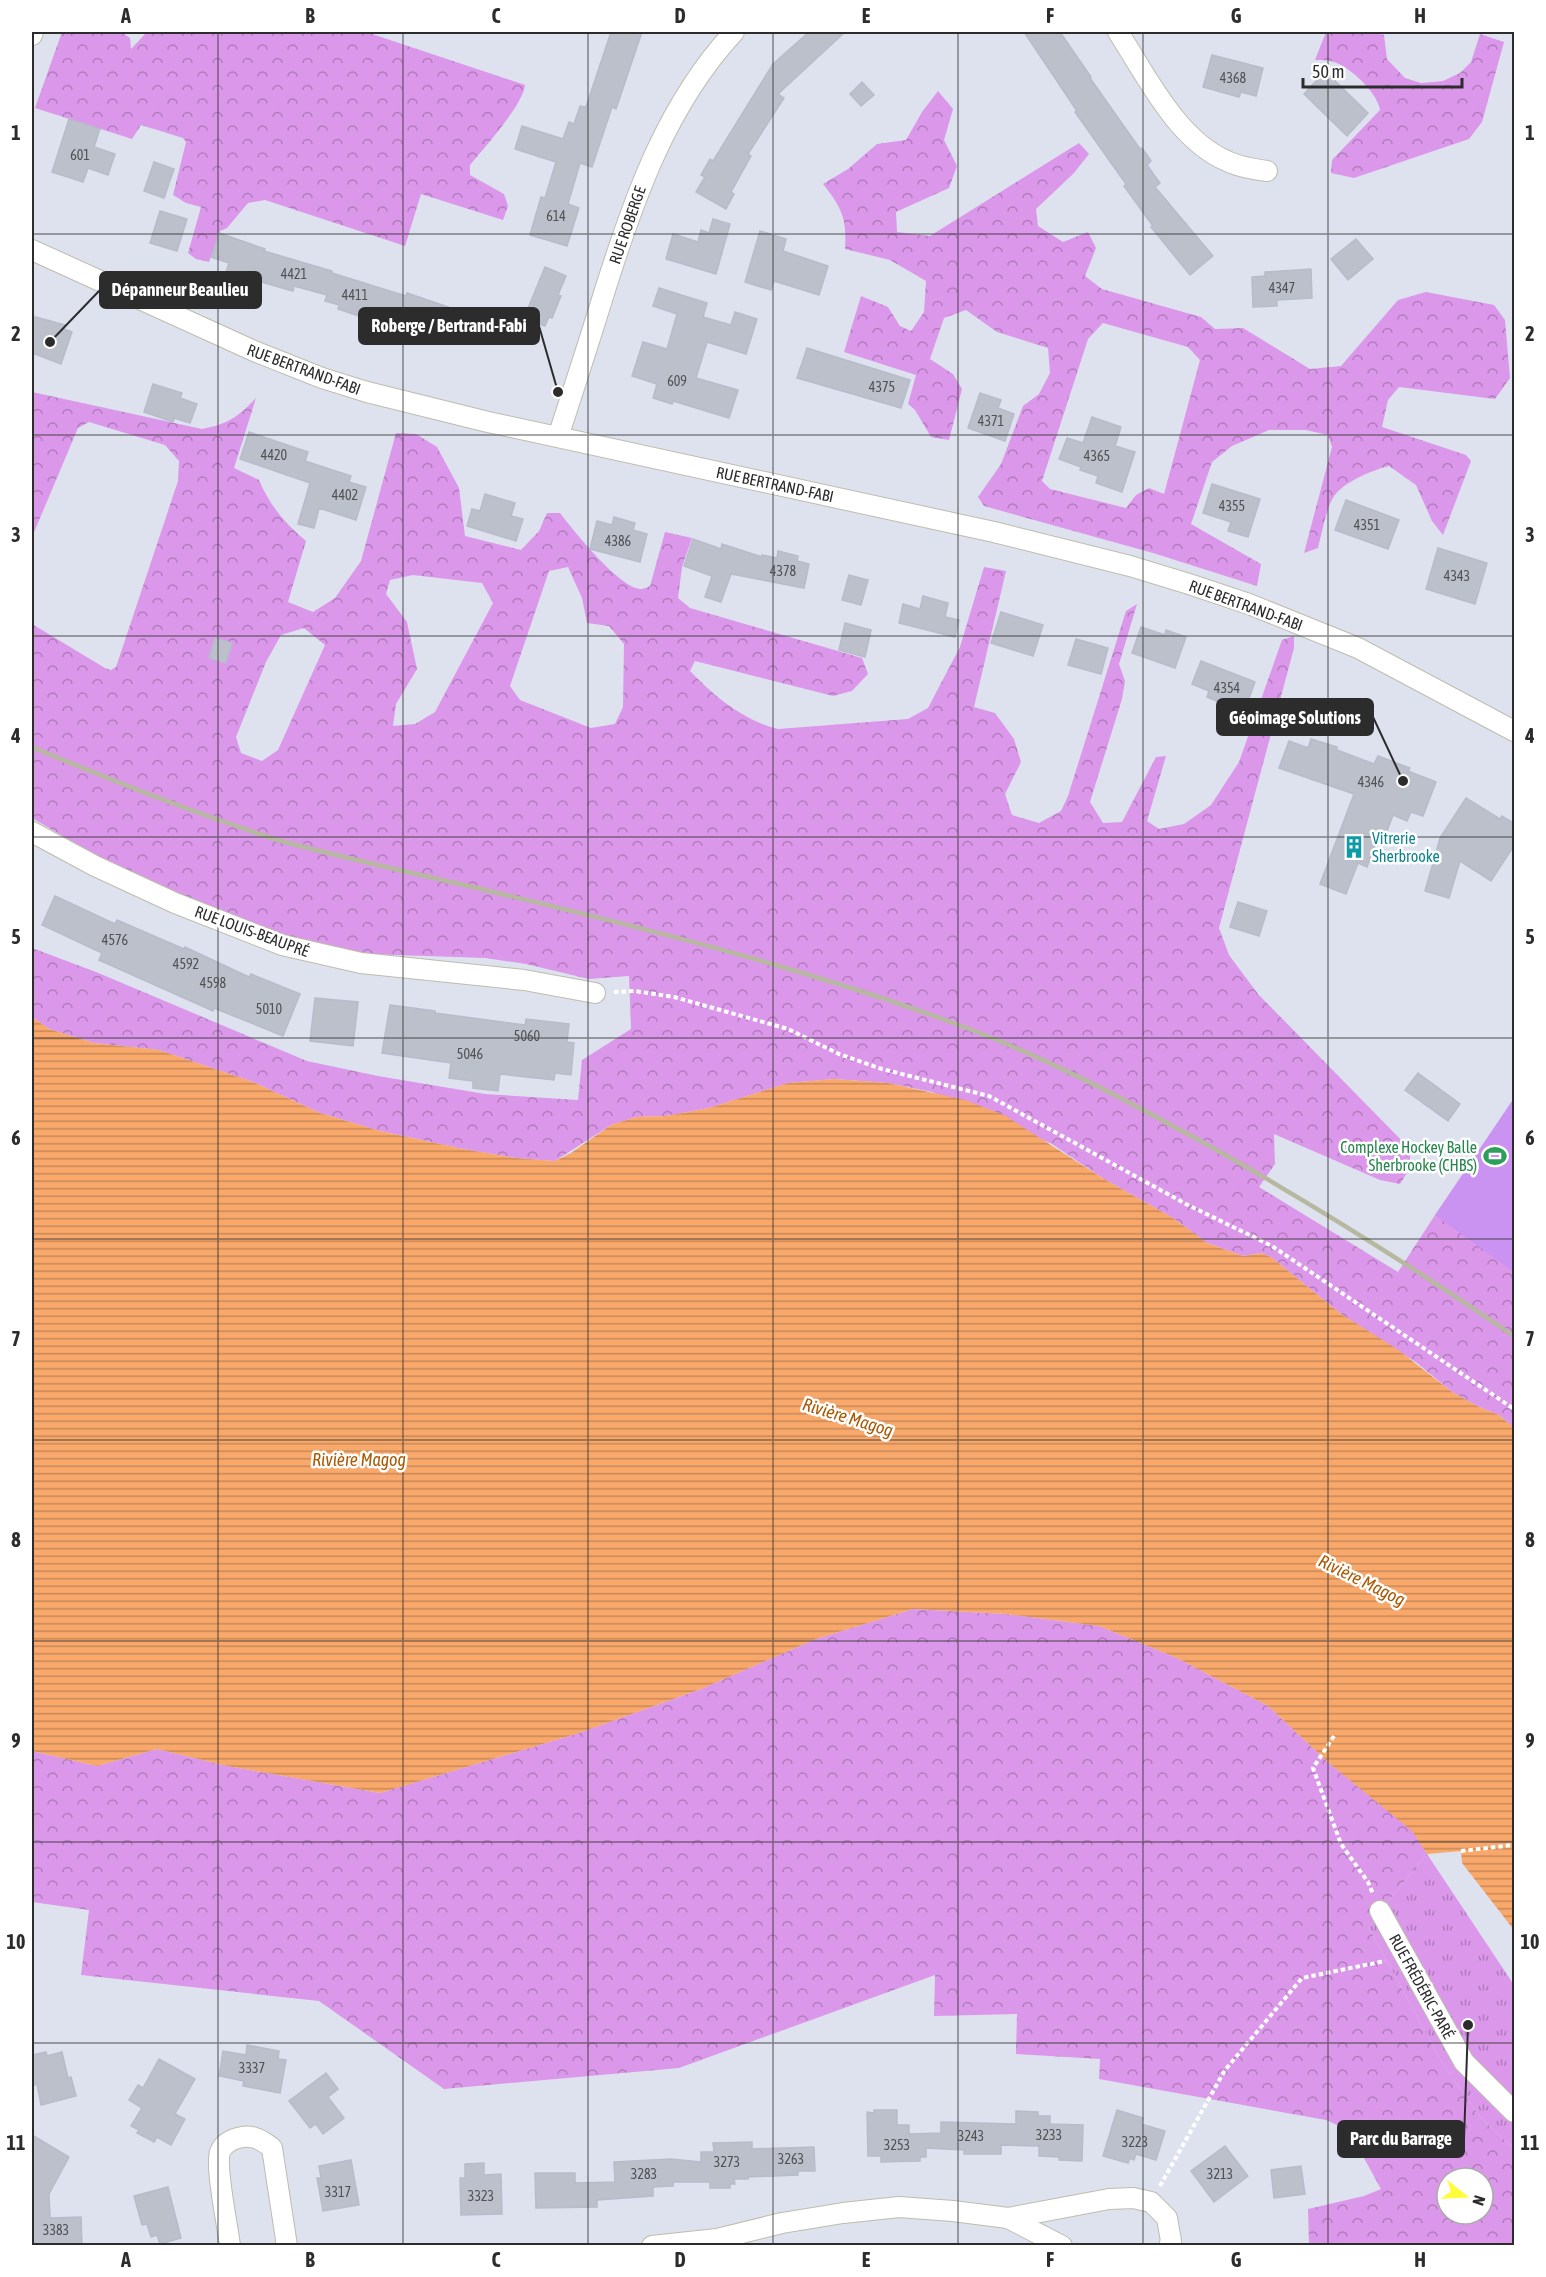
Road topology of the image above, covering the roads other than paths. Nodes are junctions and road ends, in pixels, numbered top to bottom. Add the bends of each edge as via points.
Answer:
1 (734, 32) edge
2 (1118, 32) edge
3 (1267, 171) dead end
4 (32, 250) edge
5 (558, 437) junction
6 (1515, 731) edge
7 (32, 832) edge
8 (596, 993) road end
9 (1380, 1911) road end
10 (1515, 2112) edge
11 (1008, 2218) junction
12 (230, 2246) edge
13 (287, 2246) edge
14 (652, 2246) edge
15 (1062, 2246) edge
16 (1169, 2246) edge

1 - 5 street, RUE ROBERGE via 698,76 648,166
2 - 3 street via 1192,138 1226,161
4 - 5 street, RUE BERTRAND-FABI via 234,343 322,378
5 - 6 street, RUE BERTRAND-FABI via 994,532 1140,569 1250,604 1358,648
7 - 8 street, RUE LOUIS-BEAUPRÉ via 175,903 282,945 361,963 524,980
9 - 10 street, RUE FRÉDÉRIC-PARÉ via 1464,2062
11 - 14 street via 898,2207 782,2223 717,2239
11 - 15 street
11 - 16 street via 1133,2198 1151,2202 1167,2218 1172,2241
12 - 13 street via 220,2153 236,2138 249,2136 272,2148

